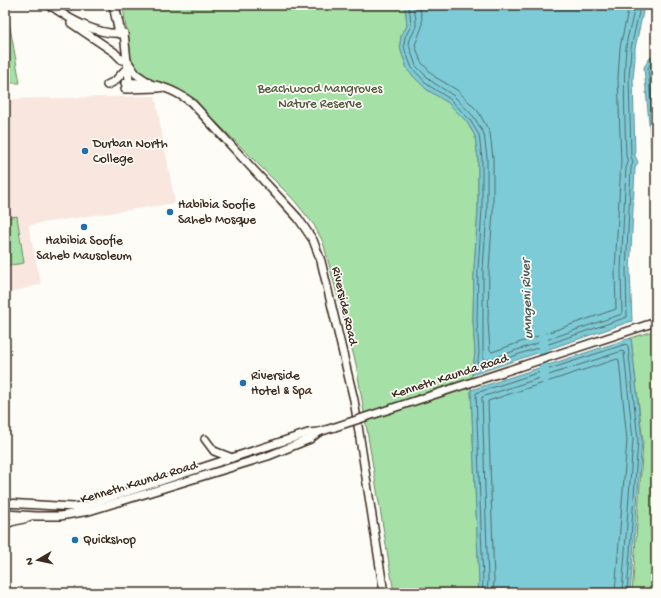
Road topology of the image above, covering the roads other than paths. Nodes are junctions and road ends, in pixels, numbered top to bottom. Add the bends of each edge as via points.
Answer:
1 (68, 5) edge
2 (114, 5) edge
3 (121, 5) edge
4 (53, 7) edge
5 (122, 33) junction
6 (124, 60) junction
7 (124, 72) junction
8 (148, 82) junction
9 (107, 85) dead end
10 (128, 85) junction
11 (162, 88) junction
12 (656, 322) edge
13 (319, 432) junction
14 (205, 440) dead end
15 (232, 458) junction
16 (5, 503) edge
17 (5, 514) edge
18 (36, 516) junction
19 (5, 525) edge
20 (384, 593) edge

1 - 4 highway
2 - 5 highway
3 - 5 highway
4 - 5 main road via 100,32
4 - 6 main road via 64,18
5 - 6 main road
6 - 7 main road
6 - 8 main road via 136,74
6 - 10 main road
7 - 9 main road via 116,81
7 - 10 main road
8 - 10 main road, Riverside Road
8 - 11 main road, Riverside Road
10 - 11 main road, Riverside Road
11 - 20 main road, Riverside Road via 177,92 191,102 298,218 318,250 354,400
12 - 13 main road, Kenneth Kaunda Road, bridge
13 - 15 main road, Kenneth Kaunda Road via 308,433
13 - 18 main road, Kenneth Kaunda Road via 310,440 268,456 89,512
14 - 15 main road via 214,451
15 - 16 main road, Kenneth Kaunda Road via 87,505 74,507
17 - 18 main road, Kenneth Kaunda Road
18 - 19 main road

